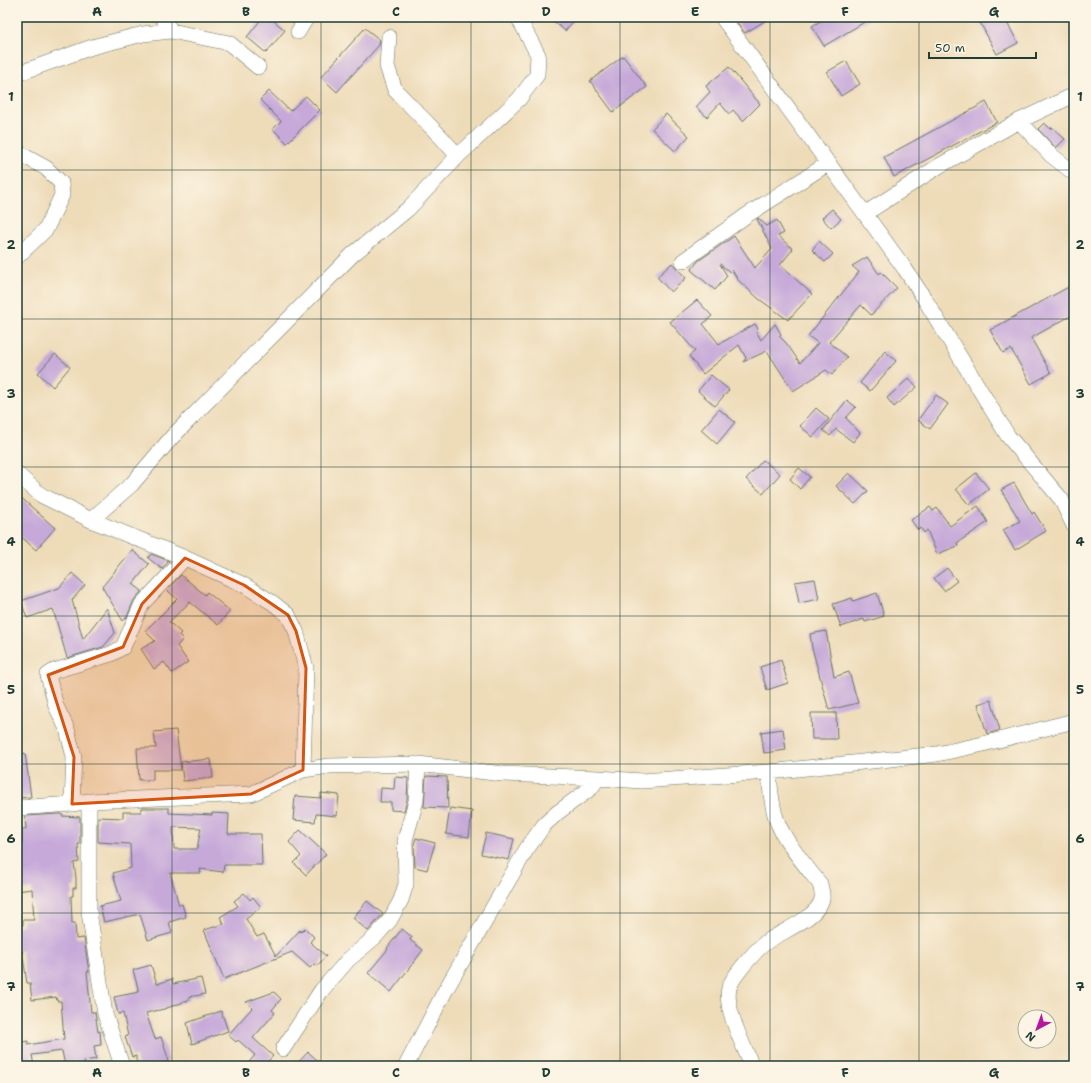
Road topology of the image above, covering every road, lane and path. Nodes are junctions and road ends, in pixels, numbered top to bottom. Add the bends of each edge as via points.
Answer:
1 (162, 17) edge
2 (308, 17) edge
3 (520, 17) edge
4 (722, 17) edge
5 (171, 31) junction
6 (298, 32) dead end
7 (388, 37) dead end
8 (258, 67) dead end
9 (17, 74) edge
10 (1074, 95) edge
11 (1019, 121) junction
12 (17, 152) edge
13 (458, 156) junction
14 (829, 163) junction
15 (1074, 173) edge
16 (866, 213) junction
17 (17, 257) edge
18 (683, 261) dead end
19 (17, 474) edge
20 (91, 520) junction
21 (1074, 526) edge
22 (185, 558) junction
23 (1074, 721) edge
24 (418, 764) junction
25 (303, 770) junction
26 (769, 772) junction
27 (598, 778) junction
28 (89, 801) junction
29 (72, 804) junction
30 (17, 808) edge
31 (283, 1049) dead end
32 (122, 1066) edge
33 (406, 1066) edge
34 (752, 1066) edge

1 - 5 street
2 - 6 street
3 - 13 street via 538,55 536,75 519,99
4 - 14 street
5 - 8 street via 229,43
5 - 9 street via 143,34 92,47
7 - 13 street via 387,66 395,90
10 - 11 street
11 - 15 street via 1051,155
11 - 16 street via 939,166
12 - 17 street via 46,168 60,183 62,195 46,229
13 - 20 street via 408,208 352,255 173,436 132,484
14 - 16 street
14 - 18 street via 747,215
16 - 21 street via 924,298 1008,436 1061,499
19 - 20 street via 41,495
20 - 22 street
22 - 25 street via 244,585 288,615 296,631 306,668
22 - 29 street via 142,604 122,647 111,654 48,675 74,757
23 - 26 street via 937,754
24 - 25 street via 329,766
24 - 27 street via 503,774
24 - 31 street via 416,801 405,840 406,884 401,900 390,920 348,960 321,991
25 - 28 street via 251,794
26 - 27 street via 642,781
26 - 34 street via 776,817 787,839 820,884 822,899 811,915 766,943 752,955 729,988 729,1008
27 - 33 street via 591,788 544,825 526,850 445,991
28 - 29 street
28 - 32 street via 89,912 105,1014
29 - 30 street

